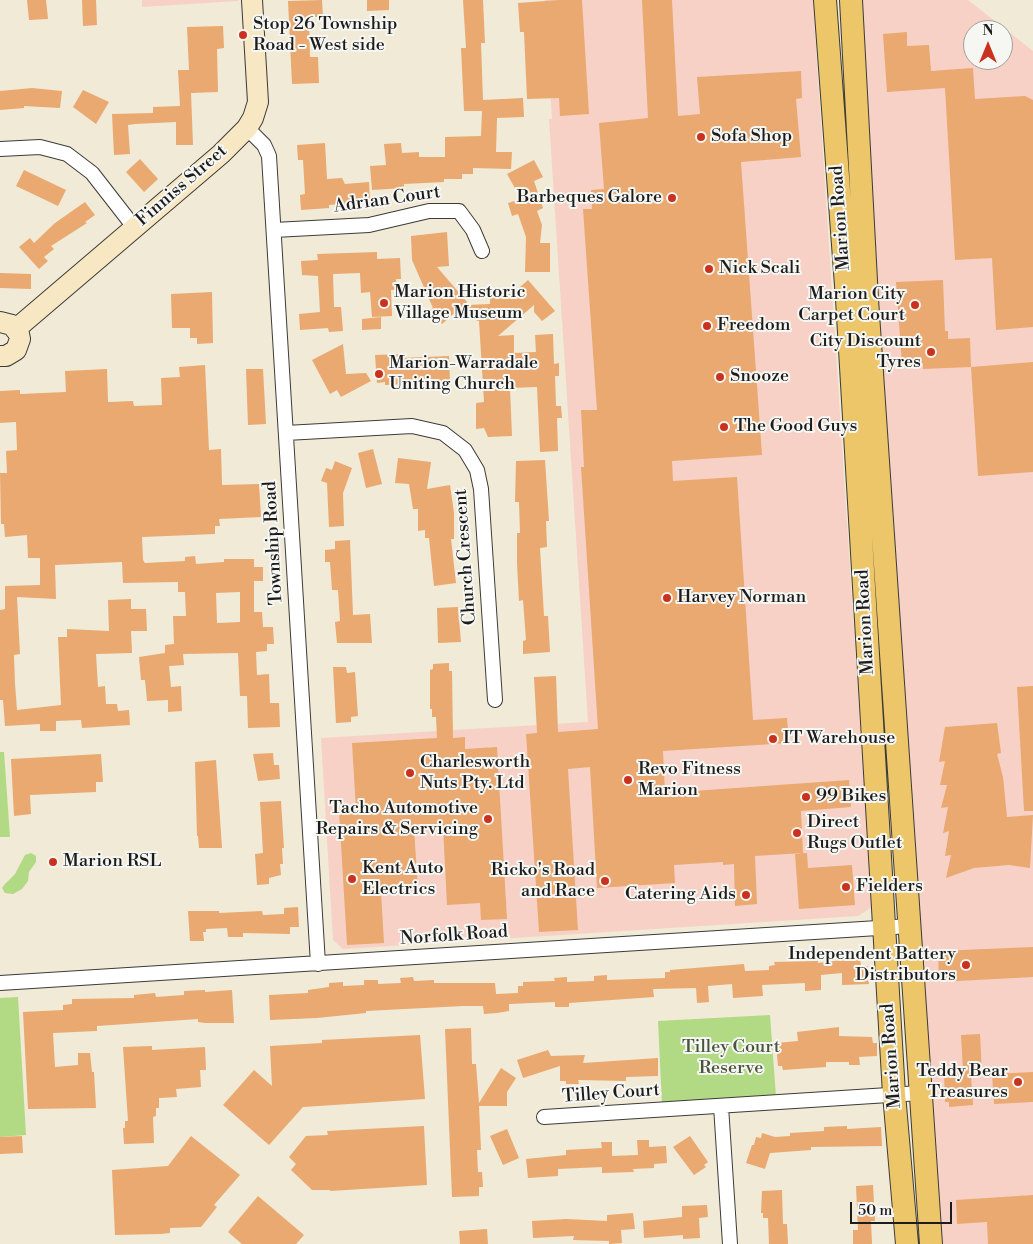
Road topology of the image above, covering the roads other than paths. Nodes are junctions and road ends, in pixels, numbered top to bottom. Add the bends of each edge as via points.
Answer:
1 (252, 0) edge
2 (825, 0) edge
3 (850, 0) edge
4 (247, 128) junction
5 (0, 149) edge
6 (134, 227) junction
7 (274, 230) junction
8 (482, 251) dead end
9 (8, 325) edge
10 (0, 356) edge
11 (286, 433) junction
12 (495, 700) dead end
13 (910, 926) junction
14 (884, 927) junction
15 (318, 964) junction
16 (0, 983) edge
17 (920, 1093) junction
18 (894, 1094) junction
19 (721, 1106) junction
20 (544, 1117) dead end
21 (730, 1244) edge
22 (907, 1244) edge
23 (931, 1244) edge

1 - 4 street, Finniss Street via 258,102
2 - 14 main road, Marion Road via 847,299
3 - 13 main road, Marion Road
4 - 6 street, Finniss Street
4 - 7 street, Township Road via 264,145 269,156
5 - 6 street via 40,147 67,154 92,173
6 - 9 street, Finniss Street
7 - 8 street, Adrian Court via 369,225 429,211 459,210
7 - 11 street, Township Road
9 - 10 street via 20,339 16,350
11 - 12 street, Church Crescent via 412,426 443,433 465,450 477,470 481,489
11 - 15 street, Township Road
13 - 14 street, Norfolk Road
13 - 17 main road, Marion Road
14 - 15 street, Norfolk Road
14 - 18 main road, Marion Road
15 - 16 street, Norfolk Road
17 - 18 street, Tilley Court
17 - 23 main road, Marion Road
18 - 19 street, Tilley Court
18 - 22 main road, Marion Road
19 - 20 street, Tilley Court
19 - 21 street

